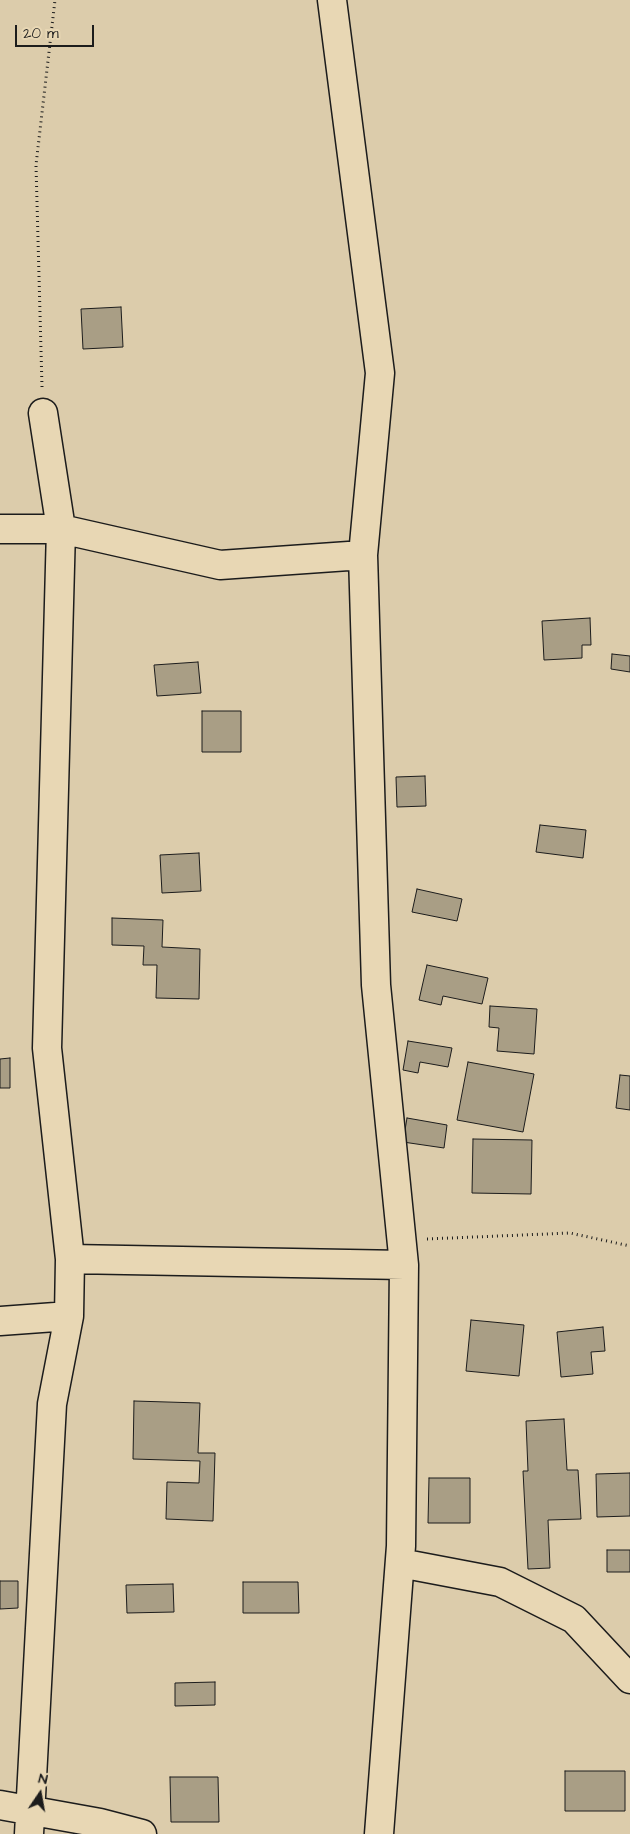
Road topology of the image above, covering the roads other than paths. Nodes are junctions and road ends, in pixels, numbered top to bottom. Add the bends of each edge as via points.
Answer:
1 (332, 0) edge
2 (43, 413) road end
3 (0, 529) edge
4 (62, 529) junction
5 (363, 555) junction
6 (403, 1252) junction
7 (70, 1259) junction
8 (69, 1316) junction
9 (0, 1321) edge
10 (400, 1563) junction
11 (630, 1679) edge
12 (0, 1805) edge
13 (30, 1822) edge
14 (142, 1834) edge
15 (379, 1834) edge

1 - 5 street via 380,373
2 - 4 street
3 - 4 street
4 - 5 street via 220,565
4 - 7 street via 47,1048
5 - 6 street via 376,986
6 - 7 street
6 - 10 street
7 - 8 street
8 - 9 street
8 - 13 street via 52,1404
10 - 11 street via 500,1582 574,1619
10 - 15 street
12 - 13 street
13 - 14 street via 100,1823

